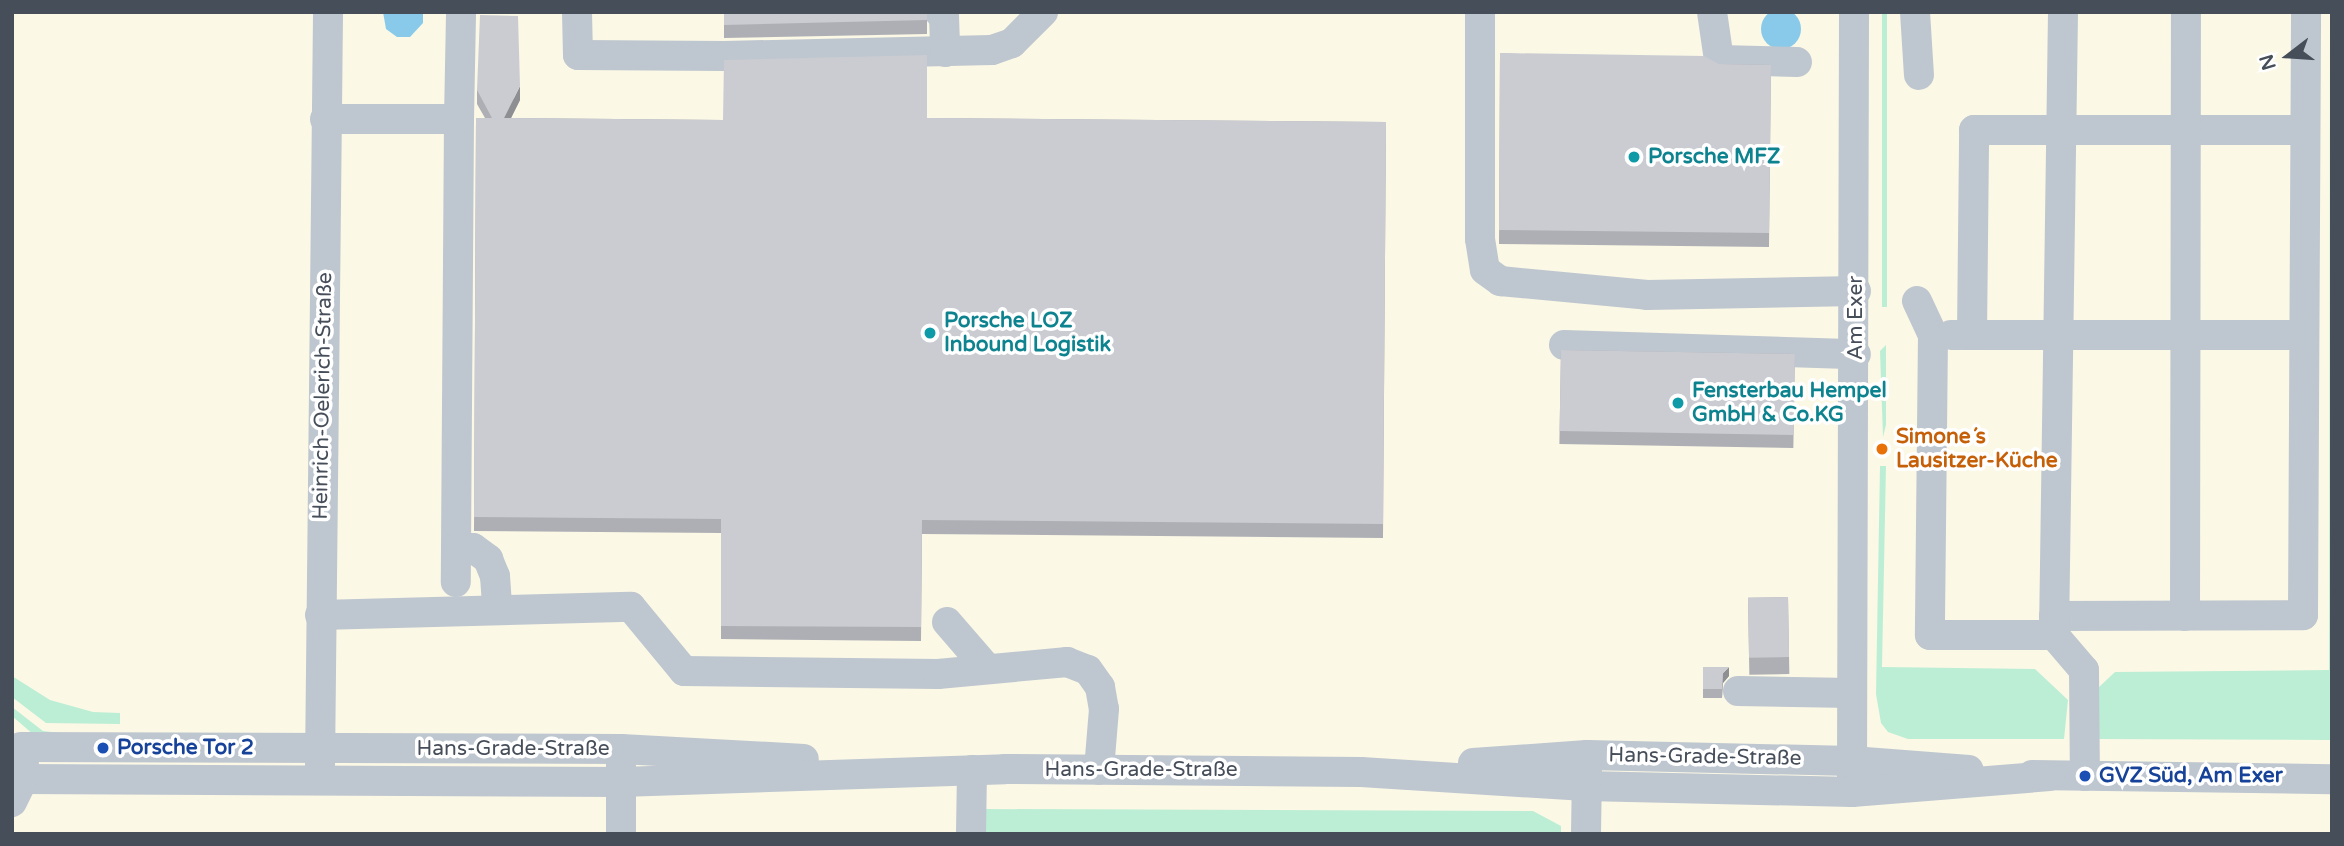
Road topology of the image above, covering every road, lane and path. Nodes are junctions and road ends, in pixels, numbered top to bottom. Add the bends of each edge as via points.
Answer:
1 (328, 12) edge
2 (461, 12) edge
3 (578, 12) edge
4 (939, 12) edge
5 (1043, 12) edge
6 (1480, 12) edge
7 (1712, 12) edge
8 (1854, 12) edge
9 (1915, 12) edge
10 (2063, 12) edge
11 (2186, 12) edge
12 (2306, 12) edge
13 (945, 51) junction
14 (1797, 62) dead end
15 (1919, 75) dead end
16 (325, 119) junction
17 (459, 119) junction
18 (2061, 130) junction
19 (2185, 130) junction
20 (2305, 130) junction
21 (1856, 291) junction
22 (1917, 301) dead end
23 (1933, 335) junction
24 (1972, 335) junction
25 (2058, 335) junction
26 (2185, 335) junction
27 (2303, 335) junction
28 (1564, 345) dead end
29 (1856, 354) junction
30 (456, 548) junction
31 (456, 582) dead end
32 (497, 608) junction
33 (320, 615) junction
34 (2185, 615) junction
35 (947, 622) dead end
36 (2054, 625) junction
37 (985, 666) junction
38 (1738, 691) dead end
39 (1852, 693) junction
40 (16, 740) edge
41 (320, 748) junction
42 (621, 749) junction
43 (1587, 755) junction
44 (1852, 761) junction
45 (1006, 769) junction
46 (972, 770) junction
47 (1099, 770) junction
48 (1361, 772) junction
49 (2049, 776) junction
50 (2085, 776) junction
51 (2332, 779) edge
52 (320, 780) junction
53 (621, 782) junction
54 (1586, 786) junction
55 (18, 791) edge
56 (1852, 792) junction
57 (621, 834) edge
58 (971, 834) edge
59 (1586, 834) edge

1 - 16 street, Heinrich-Oelerich-Straße
2 - 17 street
3 - 13 street via 578,55
4 - 13 street via 944,16
5 - 13 street via 1012,43 992,50
6 - 21 street via 1479,239 1485,270 1500,281 1647,295
7 - 14 street via 1718,60
8 - 21 street, Am Exer
9 - 15 street
10 - 18 street
11 - 19 street
12 - 20 street
16 - 17 street
16 - 33 street, Heinrich-Oelerich-Straße
17 - 30 street
18 - 19 street
18 - 24 street via 1974,130
18 - 25 street
19 - 20 street
19 - 26 street
20 - 27 street
21 - 29 street, Am Exer
22 - 23 street
23 - 24 street
23 - 36 street via 1930,635
24 - 25 street
25 - 26 street
25 - 36 street
26 - 27 street
26 - 34 street
27 - 34 street via 2303,615
28 - 29 street
29 - 39 street, Am Exer
30 - 31 street
30 - 32 street via 473,548 488,559 495,576
32 - 33 street
32 - 37 street via 631,607 684,671 939,674
33 - 41 street, Heinrich-Oelerich-Straße
34 - 36 street
35 - 37 street
36 - 50 street via 2084,670
37 - 47 street via 1048,661 1088,670 1100,688 1104,709
38 - 39 street
39 - 44 street, Am Exer
40 - 41 street, Hans-Grade-Straße
40 - 55 street
41 - 42 street, Hans-Grade-Straße
41 - 52 street, Heinrich-Oelerich-Straße
42 - 45 street, Hans-Grade-Straße
42 - 53 street
43 - 44 street, Hans-Grade-Straße
43 - 48 street, Hans-Grade-Straße
43 - 54 street
44 - 49 street, Hans-Grade-Straße
44 - 56 street, Am Exer
45 - 46 street, Hans-Grade-Straße
45 - 47 street, Hans-Grade-Straße
46 - 53 street, Hans-Grade-Straße
46 - 58 street
47 - 48 street, Hans-Grade-Straße
48 - 54 street, Hans-Grade-Straße
49 - 50 street, Hans-Grade-Straße
49 - 56 street, Hans-Grade-Straße
50 - 51 street, Hans-Grade-Straße
52 - 53 street, Hans-Grade-Straße
52 - 55 street, Hans-Grade-Straße
53 - 57 street
54 - 56 street, Hans-Grade-Straße
54 - 59 street

